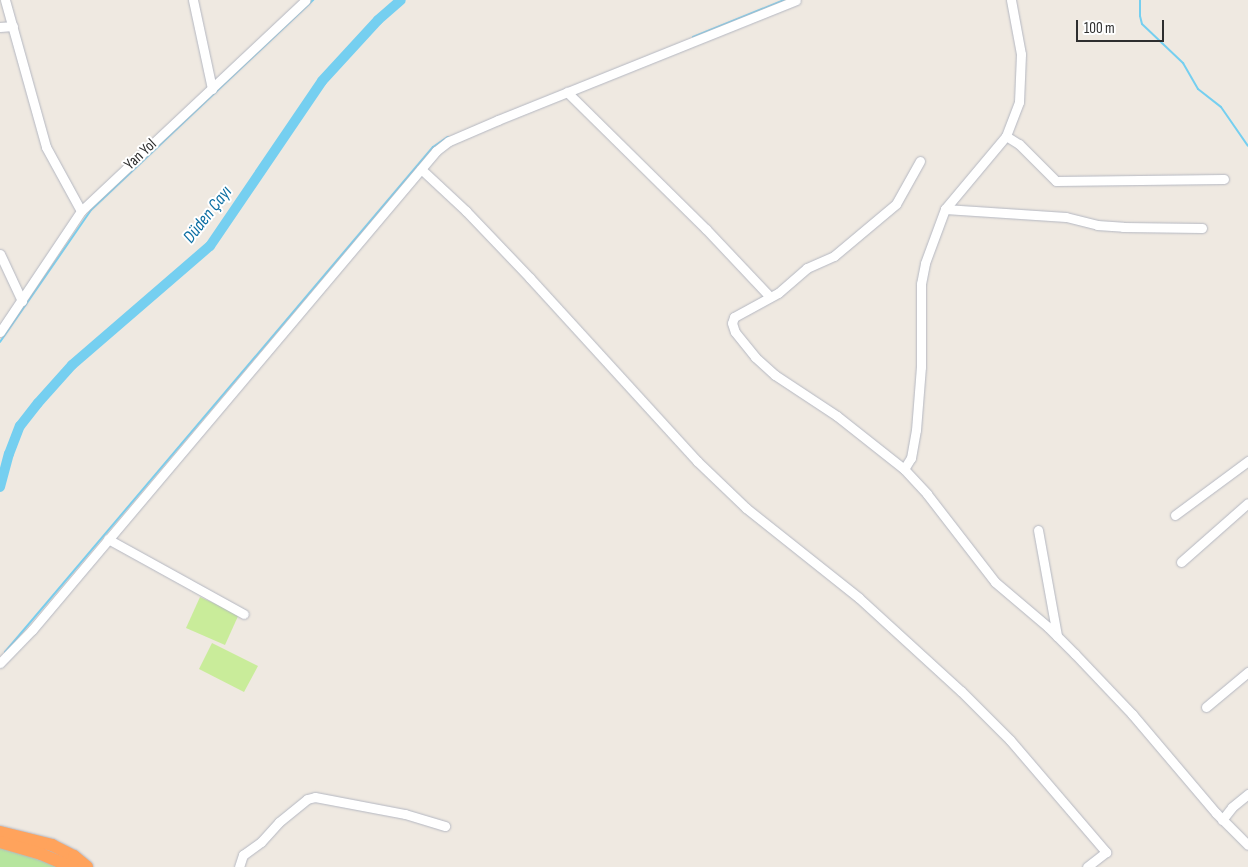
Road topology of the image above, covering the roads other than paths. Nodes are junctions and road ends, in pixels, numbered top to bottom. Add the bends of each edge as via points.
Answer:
1 (6, 0) edge
2 (193, 0) edge
3 (306, 0) edge
4 (796, 0) edge
5 (1011, 0) edge
6 (13, 26) junction
7 (0, 27) edge
8 (212, 89) junction
9 (567, 92) junction
10 (1006, 136) junction
11 (920, 162) dead end
12 (421, 169) junction
13 (1224, 180) dead end
14 (945, 209) junction
15 (81, 211) junction
16 (1202, 228) dead end
17 (0, 254) edge
18 (770, 297) junction
19 (22, 300) junction
20 (0, 332) edge
21 (1248, 461) edge
22 (904, 470) junction
23 (1248, 503) edge
24 (1174, 515) dead end
25 (1038, 530) dead end
26 (108, 539) junction
27 (1181, 562) dead end
28 (244, 614) dead end
29 (1058, 636) junction
30 (0, 663) edge
31 (1248, 672) edge
32 (1206, 707) dead end
33 (1248, 794) edge
34 (1222, 820) junction
35 (446, 826) dead end
36 (0, 832) edge
37 (0, 842) edge
38 (1248, 845) edge
39 (72, 867) edge
40 (87, 867) edge
41 (239, 867) edge
42 (1087, 867) edge

1 - 6 street
2 - 8 street
3 - 8 street, Yan Yol
4 - 9 street
5 - 10 street via 1020,42 1020,91
6 - 7 street
6 - 15 street via 46,146
8 - 15 street, Yan Yol
9 - 12 street via 449,141
9 - 18 street
10 - 13 street via 1019,144 1056,181
10 - 14 street
11 - 18 street via 896,204 834,256 807,268
12 - 26 street
12 - 42 street via 524,271 746,508 858,598 1010,740 1106,852
14 - 16 street via 1066,217 1097,225 1124,227
14 - 22 street via 920,284 922,340 918,406 911,458
15 - 19 street, Yan Yol
17 - 19 street
18 - 22 street via 734,317 735,332 774,374 837,416
19 - 20 street, Yan Yol
21 - 24 street
22 - 29 street via 927,494 995,582
23 - 27 street
25 - 29 street
26 - 28 street
26 - 30 street
29 - 34 street via 1132,714
31 - 32 street
33 - 34 street
34 - 38 street
35 - 41 street via 405,814 315,797 307,799 243,855
36 - 40 highway via 52,845
37 - 39 highway

